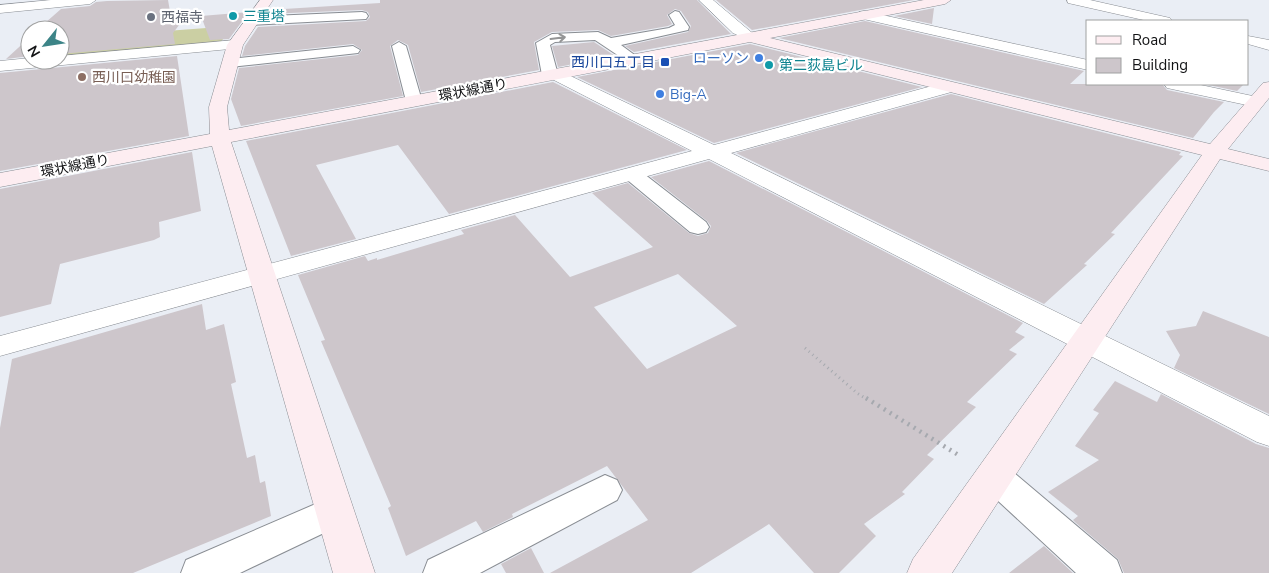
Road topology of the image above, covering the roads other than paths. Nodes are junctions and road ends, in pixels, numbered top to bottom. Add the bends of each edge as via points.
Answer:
1 (85, 0) edge
2 (705, 0) edge
3 (945, 0) edge
4 (1073, 0) edge
5 (0, 9) edge
6 (259, 11) edge
7 (675, 15) dead end
8 (864, 15) junction
9 (362, 16) dead end
10 (1161, 20) edge
11 (750, 37) junction
12 (1249, 40) edge
13 (608, 43) junction
14 (1269, 45) edge
15 (399, 46) dead end
16 (354, 50) dead end
17 (232, 54) junction
18 (633, 59) junction
19 (1086, 65) edge
20 (0, 66) edge
21 (553, 74) junction
22 (1181, 85) edge
23 (949, 87) junction
24 (1263, 95) edge
25 (414, 101) junction
26 (220, 139) junction
27 (1214, 152) junction
28 (711, 153) junction
29 (1269, 165) edge
30 (632, 174) junction
31 (0, 180) edge
32 (698, 227) dead end
33 (261, 275) junction
34 (1086, 341) junction
35 (0, 346) edge
36 (1269, 432) edge
37 (994, 476) junction
38 (604, 490) dead end
39 (334, 511) junction
40 (200, 573) edge
41 (354, 573) edge
42 (442, 573) edge
43 (928, 573) edge
44 (1103, 573) edge

1 - 5 street
2 - 11 street
3 - 8 street, 環状線通り
4 - 10 street
6 - 9 lane
6 - 17 street
7 - 13 lane via 683,27 672,32
8 - 11 street, 環状線通り
8 - 19 street
11 - 18 street, 環状線通り
11 - 23 street
12 - 14 street
13 - 18 lane
21 -> 13 lane via 543,43 552,38 598,36
15 - 25 lane
16 - 17 lane
17 - 20 street
17 - 26 street via 218,107
18 - 21 street, 環状線通り
21 - 25 street, 環状線通り
21 - 28 street
22 - 24 street
23 - 27 street
23 - 28 street
24 - 27 street
25 - 26 street, 環状線通り
26 - 31 street, 環状線通り
26 - 33 street
27 - 29 street
27 - 34 street
28 - 30 street
28 - 34 street
30 - 32 lane
30 - 33 street
33 - 35 street
33 - 39 street
34 - 36 street
34 - 37 street
37 - 43 street
37 - 44 lane
38 - 42 lane
39 - 40 lane
39 - 41 street

